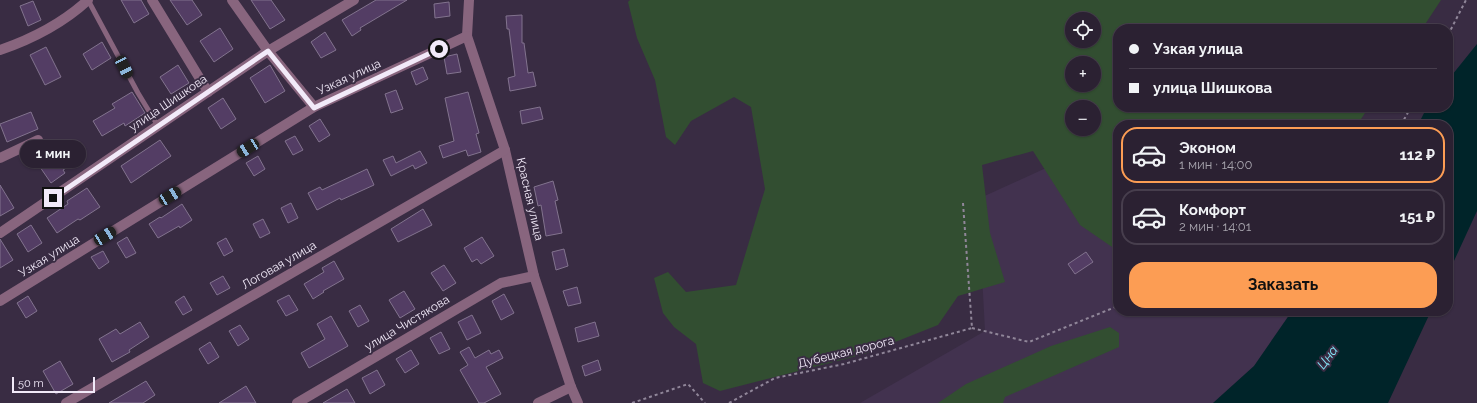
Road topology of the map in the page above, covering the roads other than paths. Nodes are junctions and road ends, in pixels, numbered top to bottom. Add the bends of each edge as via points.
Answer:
1 (88, 0) edge
2 (152, 0) edge
3 (232, 0) edge
4 (354, 0) edge
5 (469, 0) edge
6 (467, 36) junction
7 (0, 50) edge
8 (268, 51) junction
9 (208, 92) junction
10 (314, 108) junction
11 (158, 126) junction
12 (38, 140) dead end
13 (505, 150) junction
14 (0, 158) edge
15 (0, 233) edge
16 (534, 276) junction
17 (0, 301) edge
18 (571, 387) junction
19 (66, 403) edge
20 (297, 403) edge
21 (538, 403) edge
22 (578, 403) edge

1 - 7 street via 76,11 27,40
1 - 11 lane
2 - 9 street
3 - 8 street
4 - 8 street, улица Шишкова
5 - 6 street, Красная улица
6 - 10 street, Узкая улица
6 - 13 street, Красная улица
8 - 9 street, улица Шишкова
8 - 10 street
9 - 11 street, улица Шишкова
10 - 17 street, Узкая улица
11 - 15 street, улица Шишкова
12 - 14 street
13 - 16 street, Красная улица
13 - 19 street, Логовая улица
16 - 18 street, Красная улица
16 - 20 street, улица Чистякова via 500,283
18 - 21 street
18 - 22 street, Красная улица

